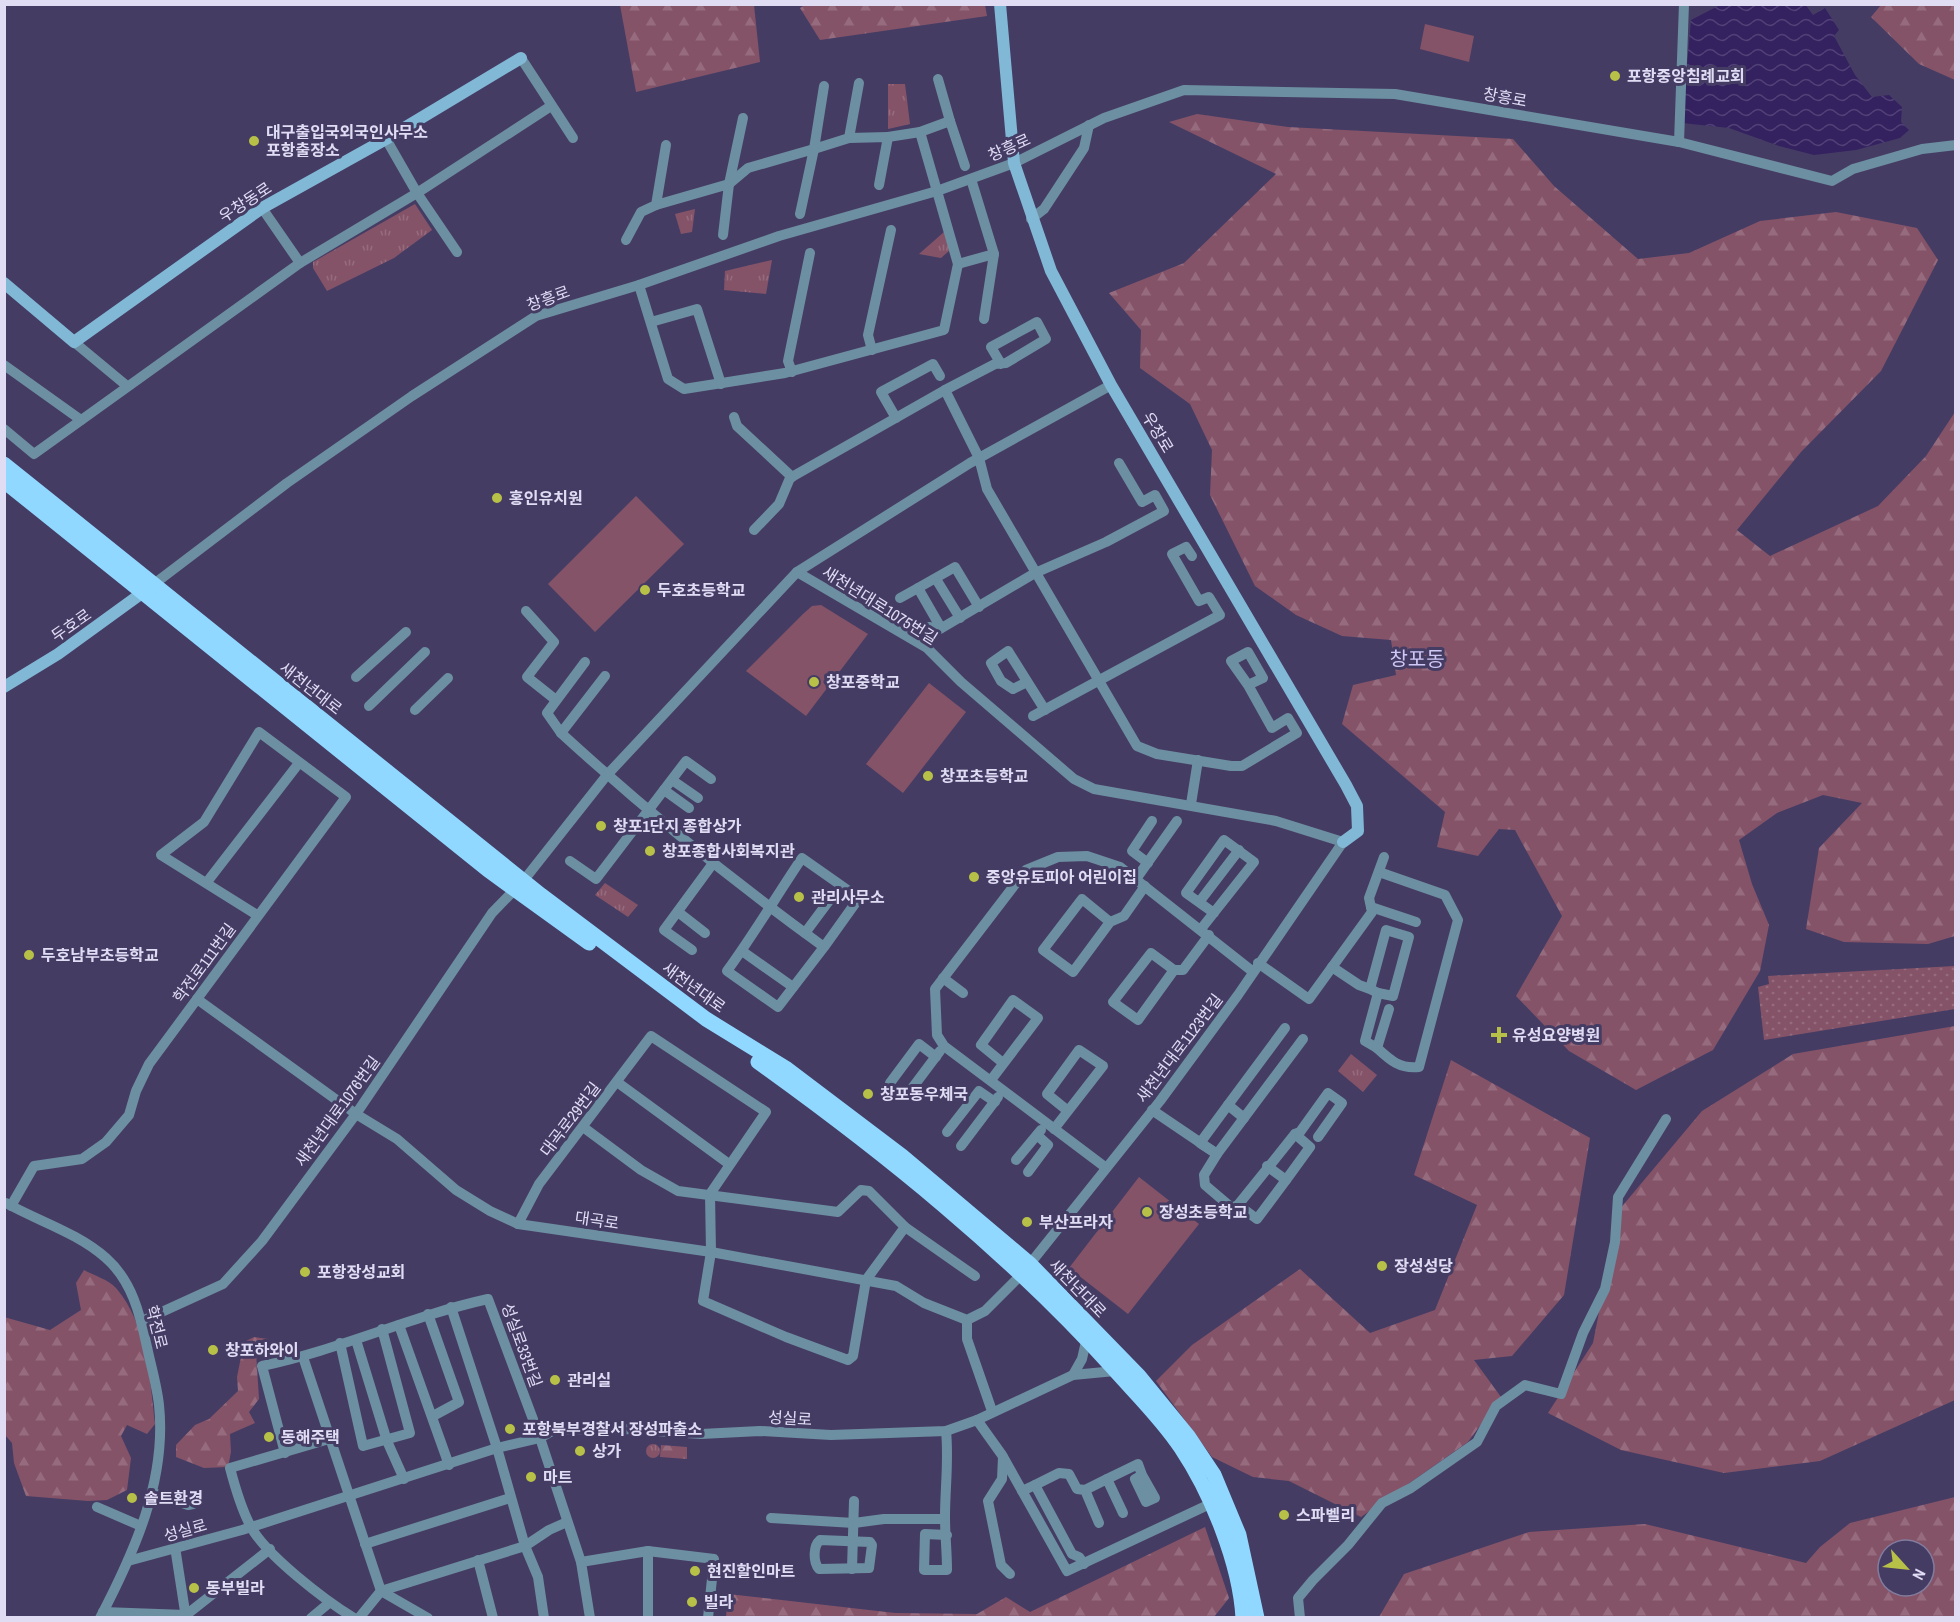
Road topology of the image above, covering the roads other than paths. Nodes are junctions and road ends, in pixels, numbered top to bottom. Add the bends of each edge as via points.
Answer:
1 (1000, 4) edge
2 (1684, 4) edge
3 (521, 58) joint
4 (938, 79) dead end
5 (859, 83) dead end
6 (824, 86) dead end
7 (550, 106) junction
8 (743, 118) dead end
9 (950, 121) junction
10 (1089, 125) junction
11 (920, 132) junction
12 (888, 136) junction
13 (573, 138) dead end
14 (849, 138) junction
15 (386, 139) junction
16 (1679, 142) junction
17 (666, 145) dead end
18 (1956, 145) edge
19 (814, 149) junction
20 (1014, 163) junction
21 (965, 166) dead end
22 (971, 179) junction
23 (729, 184) junction
24 (879, 185) dead end
25 (937, 191) junction
26 (417, 193) junction
27 (656, 205) junction
28 (262, 208) junction
29 (800, 214) dead end
30 (1031, 219) junction
31 (891, 230) dead end
32 (723, 235) dead end
33 (626, 240) dead end
34 (457, 252) dead end
35 (810, 253) dead end
36 (994, 254) junction
37 (300, 264) junction
38 (958, 264) junction
39 (4, 283) edge
40 (639, 285) junction
41 (984, 319) dead end
42 (651, 322) junction
43 (74, 342) junction
44 (872, 350) junction
45 (1001, 364) junction
46 (4, 365) edge
47 (792, 372) junction
48 (940, 376) dead end
49 (721, 384) junction
50 (1111, 385) junction
51 (127, 386) junction
52 (945, 390) junction
53 (734, 417) dead end
54 (896, 418) junction
55 (81, 420) junction
56 (4, 429) edge
57 (980, 458) junction
58 (1119, 463) dead end
59 (4, 464) edge
60 (792, 477) junction
61 (4, 481) edge
62 (754, 530) dead end
63 (1192, 556) dead end
64 (796, 572) junction
65 (1035, 573) junction
66 (936, 579) junction
67 (918, 588) junction
68 (148, 589) junction
69 (900, 598) dead end
70 (979, 607) junction
71 (525, 611) dead end
72 (960, 618) junction
73 (183, 625) junction
74 (929, 627) dead end
75 (941, 628) junction
76 (208, 630) junction
77 (406, 632) dead end
78 (425, 652) dead end
79 (585, 662) dead end
80 (604, 676) dead end
81 (356, 677) dead end
82 (448, 678) dead end
83 (1096, 680) junction
84 (1027, 682) dead end
85 (1248, 686) dead end
86 (4, 687) edge
87 (556, 700) junction
88 (369, 706) dead end
89 (415, 710) dead end
90 (1045, 710) junction
91 (1033, 716) dead end
92 (561, 733) junction
93 (1198, 760) junction
94 (299, 763) junction
95 (607, 775) junction
96 (711, 778) dead end
97 (672, 780) junction
98 (664, 790) junction
99 (698, 798) dead end
100 (1191, 804) junction
101 (650, 808) junction
102 (689, 808) dead end
103 (1152, 821) dead end
104 (1177, 821) dead end
105 (1342, 842) junction
106 (1239, 850) junction
107 (1384, 857) dead end
108 (570, 861) dead end
109 (714, 862) junction
110 (1148, 863) junction
111 (1379, 872) junction
112 (207, 882) junction
113 (1141, 882) junction
114 (519, 886) junction
115 (834, 894) dead end
116 (1200, 901) dead end
117 (770, 907) junction
118 (1371, 907) junction
119 (678, 912) junction
120 (1214, 913) junction
121 (257, 915) junction
122 (1110, 922) junction
123 (1416, 922) dead end
124 (1205, 932) junction
125 (705, 933) dead end
126 (805, 933) junction
127 (824, 947) junction
128 (692, 950) dead end
129 (742, 951) junction
130 (1255, 967) junction
131 (1332, 967) junction
132 (1174, 970) junction
133 (943, 978) junction
134 (792, 987) junction
135 (1374, 991) junction
136 (963, 993) dead end
137 (197, 999) junction
138 (1389, 1009) dead end
139 (1285, 1028) dead end
140 (1303, 1039) dead end
141 (944, 1046) junction
142 (1377, 1048) junction
143 (936, 1057) junction
144 (1004, 1064) junction
145 (991, 1080) junction
146 (616, 1082) junction
147 (890, 1083) dead end
148 (1004, 1090) junction
149 (907, 1095) dead end
150 (994, 1102) junction
151 (1228, 1105) junction
152 (1152, 1110) junction
153 (1068, 1112) junction
154 (356, 1114) junction
155 (1244, 1118) junction
156 (1666, 1119) dead end
157 (1050, 1126) junction
158 (582, 1127) junction
159 (947, 1132) dead end
160 (1295, 1134) junction
161 (1037, 1135) junction
162 (1318, 1137) dead end
163 (1200, 1143) junction
164 (961, 1146) dead end
165 (1217, 1154) junction
166 (1016, 1160) dead end
167 (729, 1164) junction
168 (1267, 1166) junction
169 (1105, 1167) junction
170 (1028, 1172) dead end
171 (1286, 1180) junction
172 (710, 1194) junction
173 (8, 1204) edge
174 (1238, 1205) junction
175 (518, 1224) junction
176 (905, 1227) junction
177 (711, 1252) junction
178 (1025, 1269) junction
179 (975, 1276) dead end
180 (866, 1280) junction
181 (451, 1307) junction
182 (428, 1314) junction
183 (967, 1320) junction
184 (142, 1321) junction
185 (399, 1324) junction
186 (382, 1329) junction
187 (1090, 1334) junction
188 (356, 1340) junction
189 (340, 1343) junction
190 (303, 1357) junction
191 (1115, 1371) junction
192 (1073, 1375) junction
193 (992, 1411) junction
194 (433, 1416) junction
195 (977, 1420) junction
196 (946, 1431) junction
197 (540, 1438) junction
198 (329, 1439) junction
199 (387, 1441) junction
200 (498, 1448) junction
201 (285, 1453) junction
202 (1003, 1457) junction
203 (449, 1465) junction
204 (1142, 1475) dead end
205 (404, 1479) junction
206 (1107, 1479) junction
207 (1035, 1485) junction
208 (1084, 1490) junction
209 (1022, 1491) junction
210 (153, 1492) junction
211 (349, 1496) junction
212 (510, 1498) junction
213 (854, 1501) dead end
214 (193, 1504) dead end
215 (1210, 1504) junction
216 (97, 1507) dead end
217 (1123, 1513) dead end
218 (771, 1518) dead end
219 (945, 1519) junction
220 (567, 1522) junction
221 (854, 1523) junction
222 (1099, 1523) dead end
223 (141, 1526) junction
224 (250, 1527) junction
225 (947, 1535) dead end
226 (853, 1541) junction
227 (365, 1544) junction
228 (525, 1546) junction
229 (175, 1547) junction
230 (270, 1549) junction
231 (648, 1551) junction
232 (478, 1560) junction
233 (128, 1561) junction
234 (581, 1562) junction
235 (1084, 1564) junction
236 (852, 1569) junction
237 (1010, 1574) dead end
238 (381, 1591) junction
239 (329, 1603) junction
240 (101, 1615) edge
241 (186, 1616) edge
242 (310, 1617) edge
243 (354, 1617) edge
244 (359, 1617) edge
245 (428, 1617) edge
246 (493, 1617) edge
247 (544, 1617) edge
248 (590, 1617) edge
249 (648, 1617) edge
250 (708, 1617) edge
251 (1243, 1617) edge
252 (1257, 1617) edge
253 (1300, 1617) edge

1 - 20 main road, 우창로
2 - 16 street
3 - 7 street
3 - 15 main road, 우창동로
4 - 9 street
5 - 14 street
6 - 19 street
7 - 13 street
7 - 26 street
8 - 23 street
9 - 11 street
9 - 21 street
10 - 16 street, 창흥로 via 1184,90 1395,94
10 - 20 street, 창흥로
10 - 30 street via 1084,148 1044,209
11 - 12 street
11 - 25 street
12 - 14 street
12 - 24 street
14 - 19 street
15 - 26 street
15 - 28 main road, 우창동로
16 - 18 street, 창흥로 via 1832,181 1853,169 1910,152
17 - 27 street
19 - 23 street via 748,168
19 - 29 street
20 - 22 street, 창흥로
20 - 30 main road, 우창로
22 - 25 street, 창흥로
22 - 36 street
23 - 27 street
23 - 32 street
25 - 38 street
25 - 40 street, 창흥로 via 779,236
26 - 34 street
26 - 37 street
27 - 33 street via 641,212
28 - 37 street
28 - 43 main road, 우창동로
30 - 50 main road, 우창로 via 1051,271
31 - 44 street via 868,335
35 - 47 street via 788,361
36 - 38 street
36 - 41 street
37 - 51 street
38 - 44 street via 944,330
39 - 43 main road
40 - 42 street
40 - 68 street, 창흥로 via 536,316 287,483
42 - 49 street via 668,379 684,389
42 - 49 street via 697,309
43 - 51 street
44 - 47 street
45 - 45 street via 1046,339 1037,322 991,347
45 - 52 street
46 - 55 street
47 - 49 street
48 - 54 street via 933,364 881,392
50 - 57 street
50 - 105 main road, 우창로 via 1357,806 1358,831
51 - 55 street
52 - 54 street
52 - 57 street
53 - 60 street via 736,426
54 - 60 street
55 - 56 street via 34,454
57 - 64 street
57 - 65 street via 987,489
58 - 65 street via 1142,502 1155,495 1164,511
59 - 68 main road, 새천년대로
60 - 62 street via 779,504
61 - 68 main road, 새천년대로
63 - 83 street via 1186,548 1172,554 1198,601 1209,597 1220,615
64 - 95 street, 새천년대로1075번길
64 - 100 street, 새천년대로1075번길 via 927,648 1074,779 1095,789
65 - 70 street
65 - 83 street
66 - 67 street
66 - 70 street via 955,567
66 - 72 street
67 - 69 street
67 - 75 street
68 - 73 main road, 새천년대로
68 - 76 main road, 새천년대로
68 - 86 main road, 두호로 via 58,654
70 - 72 street
71 - 87 street via 554,642 527,677
72 - 75 street
73 - 76 main road via 186,620
73 - 114 main road, 새천년대로
74 - 75 street
76 - 114 main road, 새천년대로
77 - 81 street
78 - 88 street
79 - 87 street
80 - 92 street
82 - 89 street
83 - 90 street
83 - 93 street via 1137,746
84 - 90 street
85 - 93 street via 1272,728 1288,718 1297,734 1242,766
87 - 92 street via 547,713
90 - 91 street
92 - 95 street
93 - 100 street
94 - 112 street
94 - 112 street, 학전로111번길 via 259,732 204,822 160,855
94 - 121 street, 학전로111번길 via 346,797
95 - 101 street
95 - 114 street, 새천년대로1075번길
96 - 97 street via 686,761
97 - 98 street
97 - 99 street
98 - 101 street
98 - 102 street
100 - 105 street, 새천년대로1075번길 via 1276,821
101 - 108 street via 596,879
101 - 109 street
103 - 110 street via 1132,851
104 - 110 street
105 - 130 street, 새천년대로1123번길
106 - 116 street
106 - 120 street via 1254,862
106 - 120 street via 1224,840 1186,893
107 - 111 street
109 - 117 street
109 - 119 street
110 - 113 street
111 - 118 street
111 - 142 street via 1445,895 1458,920 1419,1067 1404,1068
112 - 121 street
113 - 122 street via 1124,916
113 - 124 street
113 - 133 street via 1120,867 1087,856 1058,857 1026,870
114 - 154 street, 새천년대로1076번길 via 492,913
114 - 178 main road, 새천년대로 via 706,1019 787,1069 902,1156
115 - 126 street
117 - 126 street
117 - 127 street via 802,858 859,898
117 - 129 street
118 - 123 street
118 - 131 street via 1372,912
119 - 125 street
119 - 128 street via 664,930
120 - 124 street
121 - 137 street, 학전로111번길
122 - 122 street via 1082,899 1043,950 1072,972
124 - 130 street
124 - 132 street via 1183,970
126 - 127 street
127 - 134 street
129 - 134 street
129 - 134 street via 727,971 778,1007
130 - 131 street via 1309,999
130 - 152 street, 새천년대로1123번길
131 - 135 street
132 - 132 street via 1151,953 1113,1002 1138,1020
133 - 136 street
133 - 141 street via 935,989 937,1035
135 - 135 street via 1386,930 1409,937 1393,996
135 - 142 street via 1365,1041
137 - 154 street, 대곡로
137 - 173 street, 학전로111번길 via 149,1064 129,1115 106,1142 82,1159 34,1166
138 - 142 street
139 - 151 street
140 - 155 street
141 - 143 street
141 - 145 street
143 - 147 street via 920,1044
143 - 149 street
144 - 144 street via 1038,1018 1012,1000 981,1045
144 - 145 street
145 - 148 street
146 - 158 street, 대곡로29번길
146 - 167 street
146 - 167 street, 대곡로29번길 via 651,1036 766,1112
148 - 150 street
148 - 157 street
150 - 159 street via 979,1091
150 - 164 street
151 - 155 street
151 - 163 street
152 - 163 street
152 - 169 street, 새천년대로1123번길
153 - 153 street via 1047,1094 1079,1050 1103,1066
153 - 157 street
154 - 175 street, 대곡로 via 397,1139 456,1190
154 - 184 street, 새천년대로1076번길 via 262,1242 223,1284
155 - 165 street
156 - 253 street via 1618,1197 1615,1242 1605,1289 1583,1333 1561,1394 1525,1385 1496,1406 1477,1442 1411,1488 1382,1503 1299,1598
157 - 161 street
157 - 169 street
158 - 172 street via 658,1181 678,1191
158 - 175 street, 대곡로29번길 via 539,1184
160 - 162 street via 1328,1093 1342,1103
160 - 168 street
160 - 171 street via 1310,1147
161 - 166 street
161 - 170 street via 1048,1144
163 - 165 street
165 - 174 street via 1204,1175 1205,1185 1232,1208
167 - 172 street
168 - 171 street
168 - 174 street
169 - 178 street, 새천년대로1123번길
171 - 174 street via 1257,1219
172 - 176 street via 838,1212 861,1190 869,1191
172 - 177 street
173 - 184 street, 학전로 via 106,1257 131,1288
175 - 177 street, 대곡로
176 - 179 street
176 - 180 street
177 - 180 street, 대곡로
177 - 180 street via 703,1301 848,1360 853,1356
178 - 183 street via 985,1311
178 - 187 main road, 새천년대로
180 - 183 street, 대곡로 via 896,1286
181 - 182 street
181 - 197 street, 성실로33번길 via 488,1299
181 - 200 street
182 - 185 street
182 - 194 street via 459,1402
183 - 193 street via 967,1339
184 - 210 street, 학전로 via 159,1405
185 - 186 street
185 - 194 street
186 - 188 street
186 - 199 street via 410,1433
187 - 191 main road, 새천년대로
187 - 192 street
187 - 252 main road, 새천년대로 via 1139,1376 1214,1475 1239,1535
188 - 189 street
188 - 199 street
189 - 190 street
189 - 199 street via 363,1446
190 - 198 street
190 - 201 street via 262,1366
191 - 192 street, 성실로
191 - 215 main road, 새천년대로 via 1180,1446
192 - 193 street, 성실로
193 - 195 street, 성실로
194 - 203 street
195 - 196 street, 성실로
195 - 202 street
196 - 197 street, 성실로 via 831,1435 554,1430
196 - 219 street via 949,1461
197 - 200 street, 성실로
197 - 220 street
198 - 201 street
198 - 211 street
199 - 205 street
200 - 203 street, 성실로
200 - 212 street
201 - 224 street via 230,1468
202 - 209 street
202 - 237 street via 1002,1479 988,1501 1001,1565
203 - 205 street, 성실로
204 - 206 street via 1138,1464
205 - 211 street, 성실로
206 - 208 street
206 - 217 street
207 - 208 street via 1059,1473 1069,1474 1077,1490
207 - 209 street
207 - 235 street via 1072,1554
208 - 222 street
209 - 235 street via 1067,1571
210 - 214 street
210 - 223 street, 학전로
211 - 224 street, 성실로
211 - 227 street
212 - 227 street
212 - 228 street
213 - 221 street
215 - 235 street
215 - 251 main road, 새천년대로 via 1235,1574
216 - 223 street
218 - 221 street
219 - 221 street
219 - 225 street
220 - 228 street
220 - 234 street
221 - 226 street
223 - 233 street, 학전로
224 - 229 street, 성실로
224 - 230 street
226 - 236 street
226 - 236 street via 872,1545 869,1568
226 - 236 street via 820,1540 814,1562 819,1569
227 - 238 street
228 - 232 street
228 - 247 street via 538,1577
229 - 233 street, 성실로
229 - 241 street
230 - 239 street
230 - 241 street
231 - 234 street
231 - 249 street
231 - 250 street via 714,1559
232 - 238 street
232 - 246 street
233 - 240 street, 학전로
234 - 248 street
238 - 244 street
238 - 245 street
239 - 242 street
239 - 243 street
240 - 241 street

